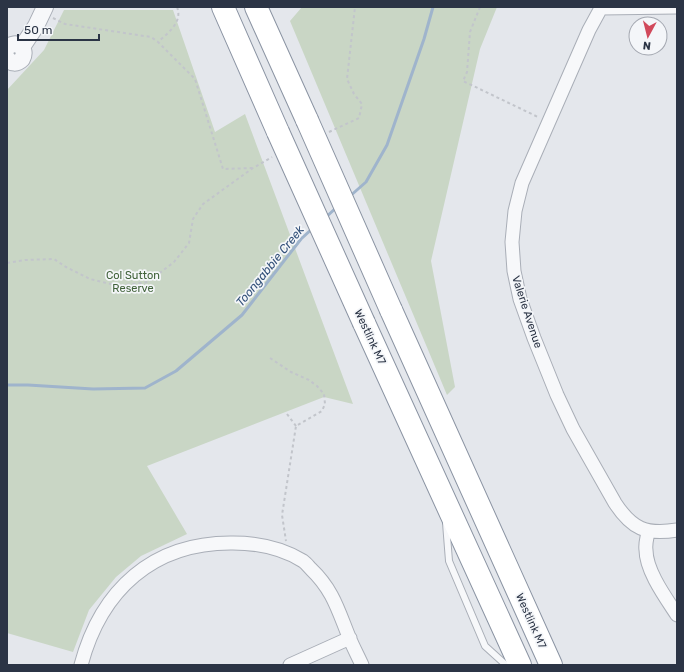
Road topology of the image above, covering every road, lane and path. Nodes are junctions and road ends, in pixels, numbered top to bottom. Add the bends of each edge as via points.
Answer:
1 (177, 7) edge
2 (222, 7) edge
3 (256, 7) edge
4 (355, 7) edge
5 (480, 7) edge
6 (677, 7) edge
7 (44, 10) edge
8 (158, 42) junction
9 (10, 54) edge
10 (548, 122) junction
11 (328, 133) dead end
12 (272, 157) dead end
13 (253, 168) junction
14 (7, 263) edge
15 (270, 358) dead end
16 (287, 414) dead end
17 (296, 426) junction
18 (444, 499) junction
19 (677, 530) edge
20 (648, 532) junction
21 (285, 547) junction
22 (677, 615) edge
23 (350, 638) junction
24 (81, 665) edge
25 (290, 665) edge
26 (362, 665) edge
27 (506, 665) edge
28 (520, 665) edge
29 (551, 665) edge

1 - 8 path via 177,22
2 - 18 highway, Westlink M7, bridge
3 - 29 highway, Westlink M7, bridge
4 - 11 path via 347,80 362,104 359,118
5 - 10 path via 470,32 467,72 463,81
6 - 10 street, Valerie Avenue via 601,8
7 - 8 path via 65,24 151,37
7 - 9 street via 36,26
8 - 13 path via 195,79 223,169
10 - 20 street, Valerie Avenue via 522,183 515,211 512,242 514,271 520,299 573,429 622,514
12 - 13 path
13 - 14 path via 203,204 193,219 189,243 174,262 148,282 119,286 90,279 54,259
15 - 17 path via 309,380 324,394 325,404 322,411
16 - 17 path
17 - 21 path via 282,515
18 - 27 lane via 449,560 485,646
18 - 28 highway, Westlink M7
19 - 20 street
20 - 22 street via 648,562
21 - 23 street via 322,580 335,600
21 - 24 street via 220,543 171,553 150,563 125,584 105,607 92,633
23 - 25 street
23 - 26 street

